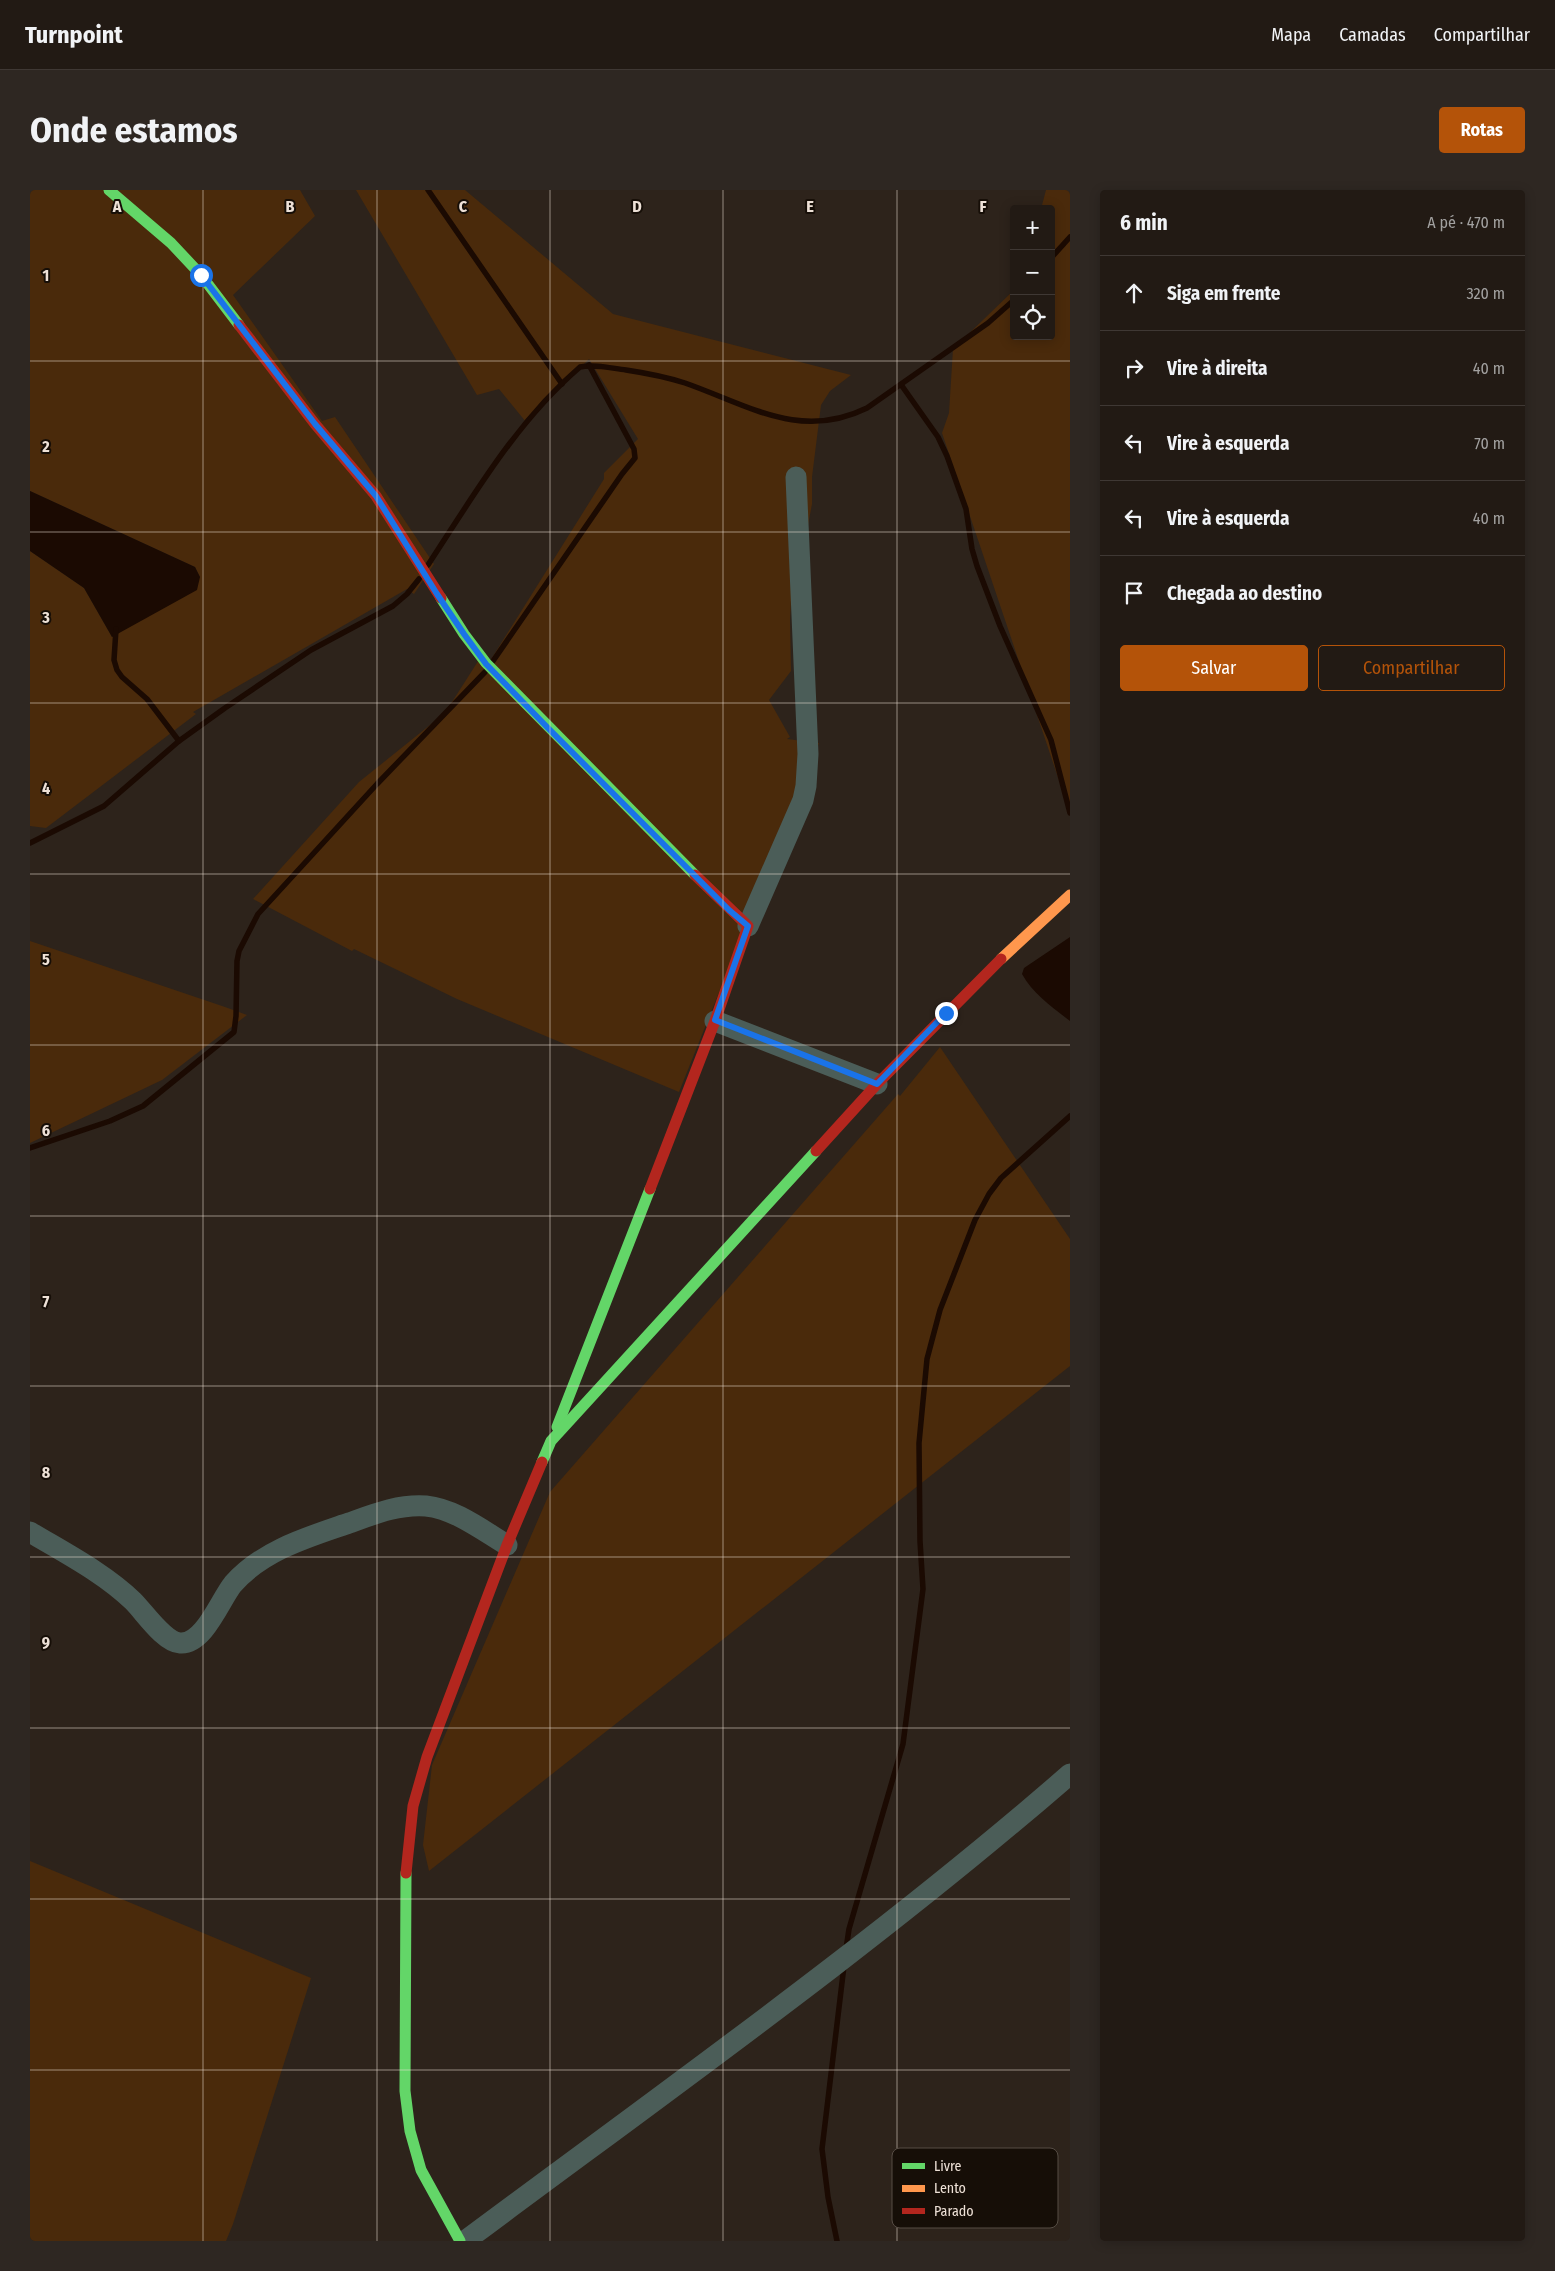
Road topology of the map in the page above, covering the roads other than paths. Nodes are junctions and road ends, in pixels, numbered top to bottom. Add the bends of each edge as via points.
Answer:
1 (109, 190) edge
2 (796, 477) dead end
3 (1070, 895) edge
4 (748, 926) junction
5 (715, 1020) junction
6 (877, 1084) junction
7 (551, 1441) junction
8 (30, 1532) edge
9 (507, 1545) junction
10 (1070, 1774) edge
11 (460, 2241) edge
12 (465, 2241) edge

1 - 4 street via 171,243 201,275 315,424 376,496 442,602 486,664
2 - 4 street via 808,754 806,786 796,817
3 - 6 street via 1003,957
4 - 5 street
5 - 6 street
5 - 7 street
6 - 7 street
7 - 9 street
8 - 9 street via 113,1584 169,1640 181,1643 193,1640 204,1630 232,1585 250,1567 276,1551 379,1512 405,1506 445,1510
9 - 11 street via 427,1757 413,1806 405,1885 405,2091 408,2122 412,2146 428,2183
10 - 12 street via 904,1913

